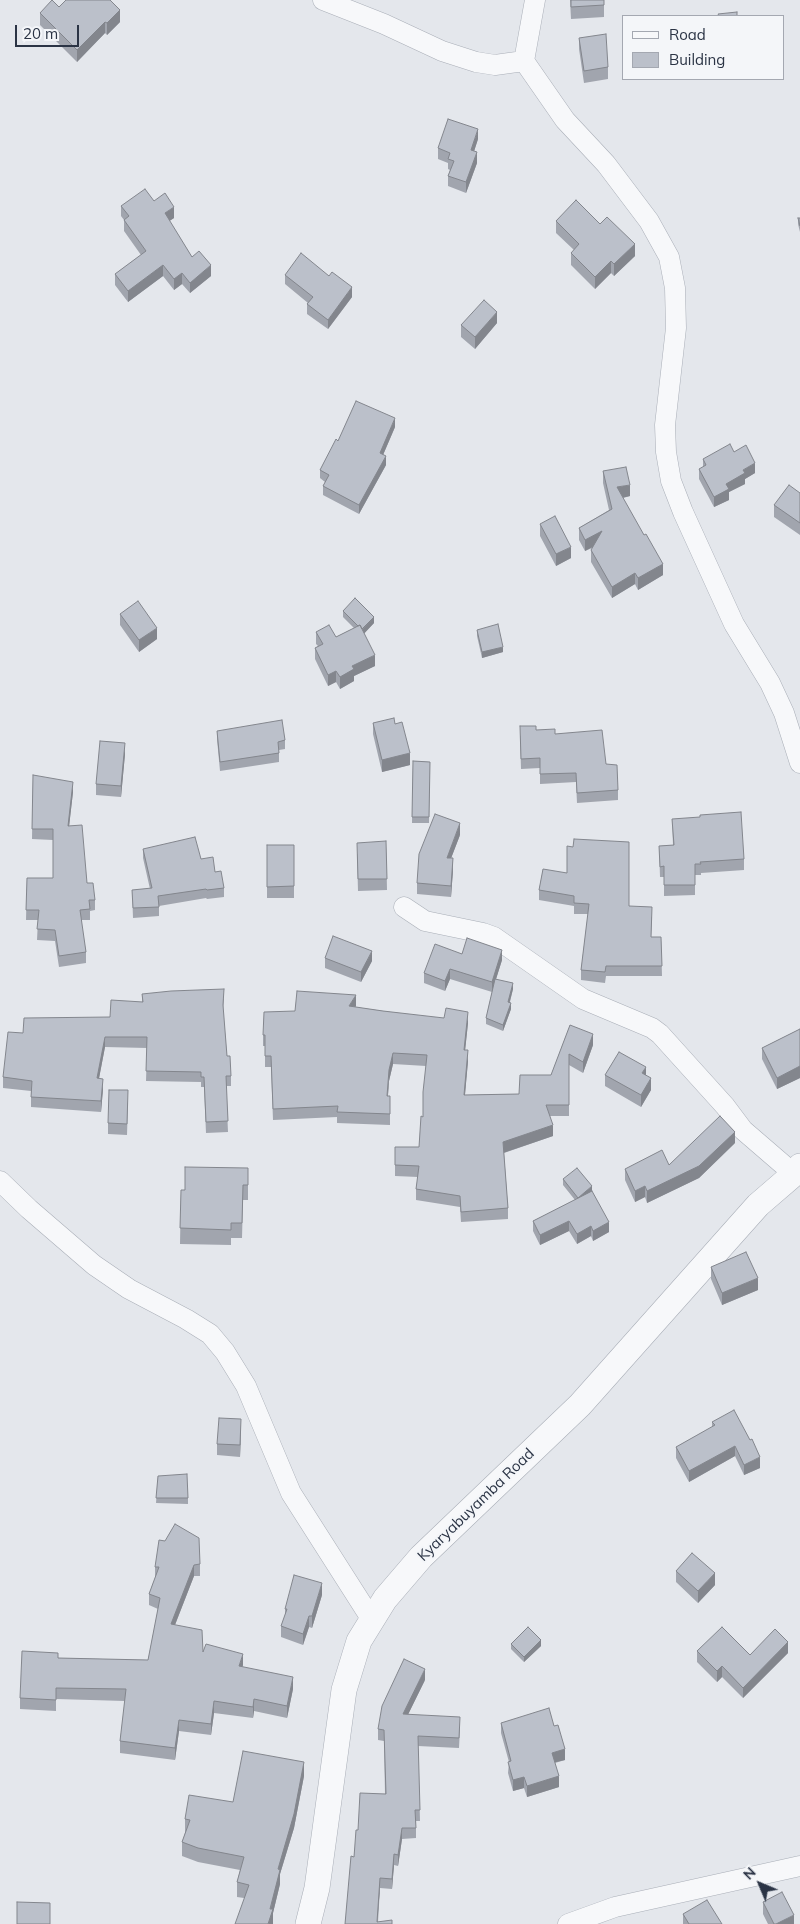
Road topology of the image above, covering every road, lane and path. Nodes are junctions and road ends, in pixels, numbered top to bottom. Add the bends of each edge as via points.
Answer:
1 (323, 0) edge
2 (534, 0) edge
3 (524, 61) junction
4 (800, 763) edge
5 (404, 907) dead end
6 (797, 1170) edge
7 (0, 1181) edge
8 (372, 1620) junction
9 (800, 1866) edge
10 (308, 1924) edge
11 (568, 1924) edge

1 - 3 street via 442,51 476,62 495,65
2 - 3 street
3 - 4 street via 565,120 606,164 649,221 669,257 675,288 676,328 665,425 671,481 734,624 784,713
5 - 6 street via 425,921 494,937 583,999 652,1028 725,1106 743,1130
6 - 8 street, Kyaryabuyamba Road via 758,1205 580,1405 421,1557 385,1599
7 - 8 street via 94,1265 129,1289 210,1334 246,1386 291,1493
8 - 10 street, Kyaryabuyamba Road via 359,1641 344,1690 317,1888
9 - 11 street via 614,1907

